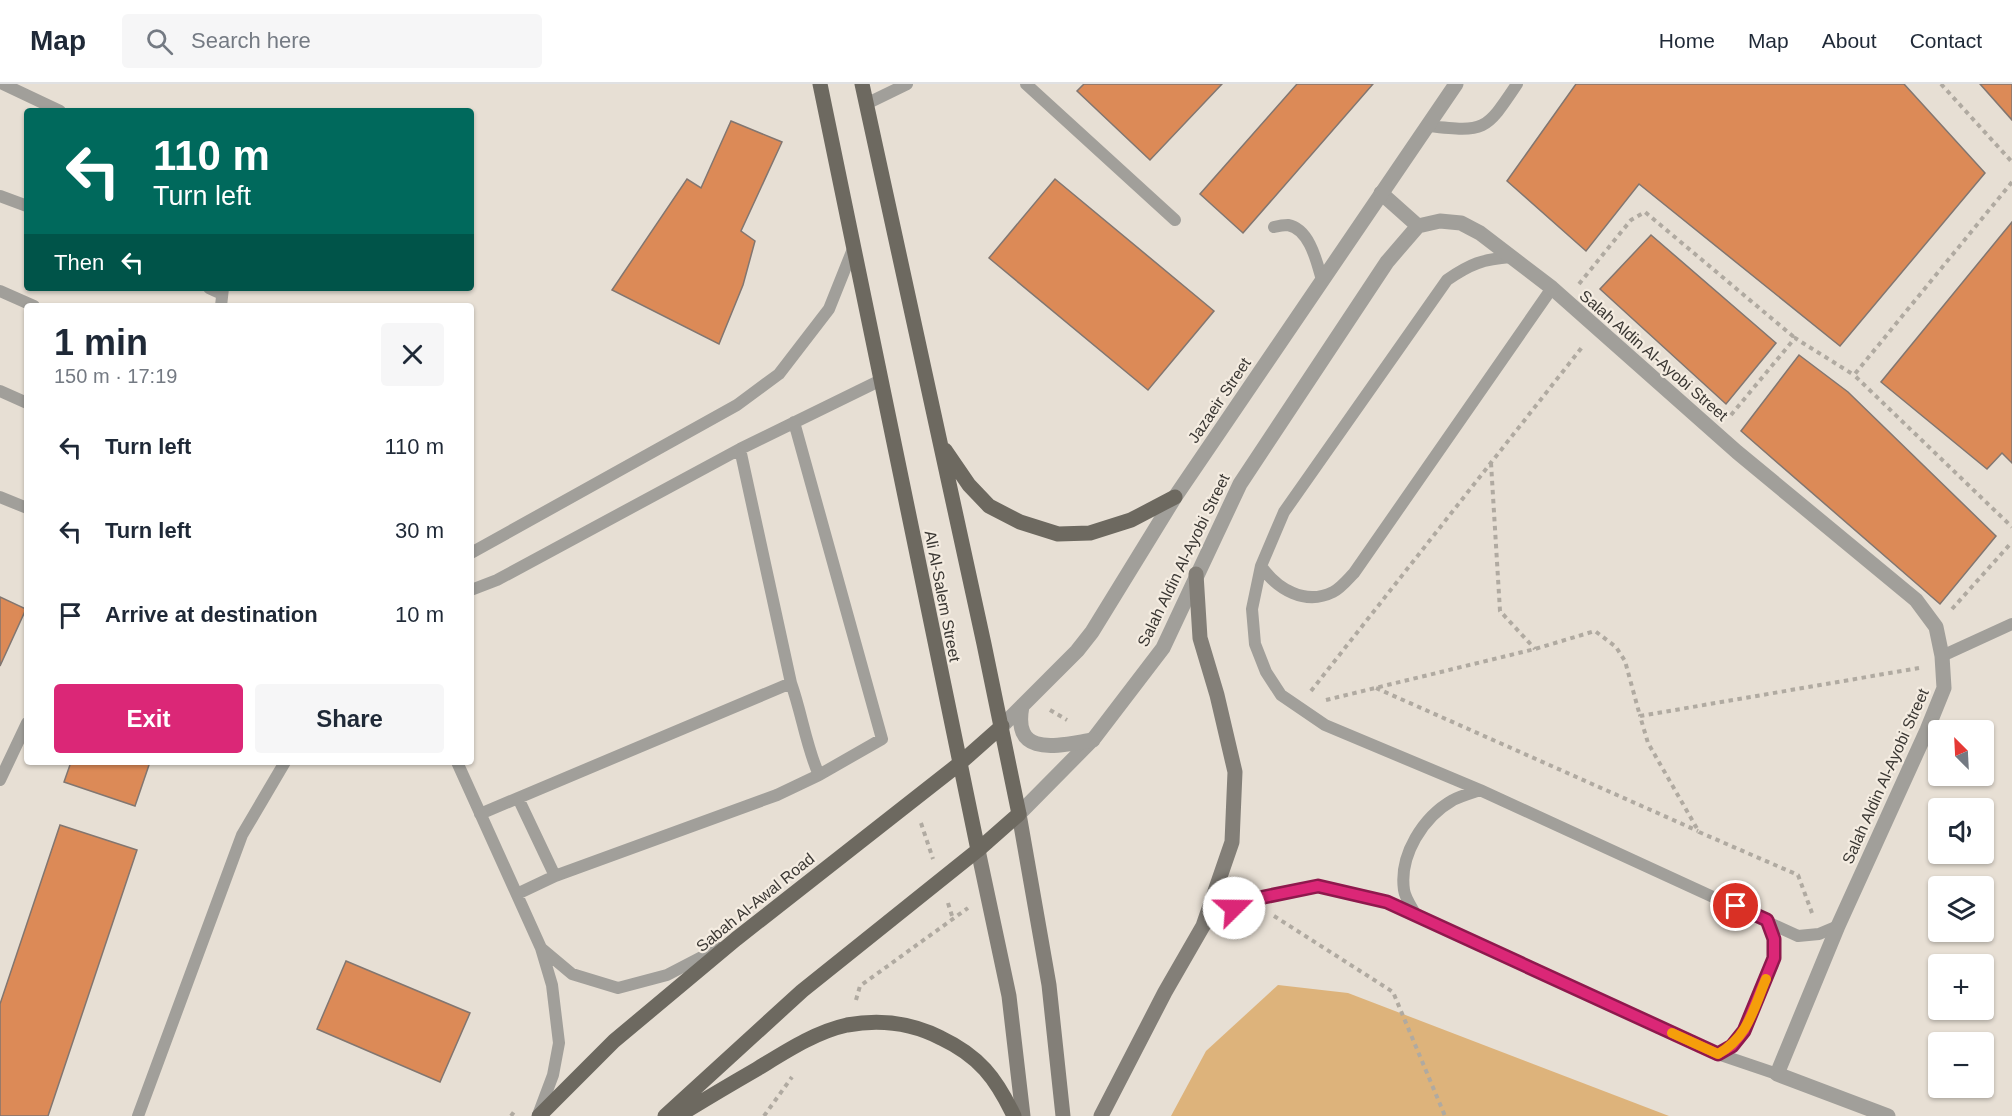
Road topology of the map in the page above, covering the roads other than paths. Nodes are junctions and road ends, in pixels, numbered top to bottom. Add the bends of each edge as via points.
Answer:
1 (3, 84) edge
2 (820, 84) edge
3 (862, 84) edge
4 (907, 84) edge
5 (1026, 84) edge
6 (1456, 84) edge
7 (1517, 84) edge
8 (866, 104) junction
9 (54, 108) edge
10 (1428, 126) junction
11 (1382, 194) junction
12 (0, 196) edge
13 (24, 206) edge
14 (1175, 220) dead end
15 (1418, 226) junction
16 (1274, 227) dead end
17 (853, 249) junction
18 (1511, 257) junction
19 (1322, 280) junction
20 (1552, 288) junction
21 (0, 291) edge
22 (27, 303) edge
23 (881, 380) junction
24 (0, 391) edge
25 (24, 402) edge
26 (794, 422) junction
27 (940, 442) junction
28 (740, 449) junction
29 (0, 496) edge
30 (1175, 497) junction
31 (24, 507) edge
32 (474, 551) edge
33 (1261, 566) junction
34 (1196, 574) junction
35 (474, 589) edge
36 (2012, 624) edge
37 (1942, 660) junction
38 (791, 683) junction
39 (1022, 706) junction
40 (1002, 726) junction
41 (24, 729) edge
42 (1093, 740) junction
43 (959, 764) junction
44 (283, 765) edge
45 (458, 765) edge
46 (819, 775) junction
47 (0, 780) edge
48 (1480, 790) junction
49 (518, 798) junction
50 (480, 814) junction
51 (1019, 814) junction
52 (978, 850) junction
53 (555, 876) junction
54 (517, 894) junction
55 (1416, 915) junction
56 (1767, 920) junction
57 (1203, 926) junction
58 (1838, 926) junction
59 (736, 939) junction
60 (541, 948) junction
61 (1718, 1054) junction
62 (1778, 1074) junction
63 (138, 1116) edge
64 (538, 1116) edge
65 (665, 1116) edge
66 (678, 1116) edge
67 (1014, 1116) edge
68 (1023, 1116) edge
69 (1063, 1116) edge
70 (1101, 1116) edge
71 (1888, 1116) edge

1 - 9 lane
2 - 17 main road, Ali Al-Salem Street
3 - 8 main road, Ali Al-Salem Street
4 - 8 lane
5 - 14 lane
6 - 10 street, Jazaeir Street
7 - 10 lane via 1491,120 1481,126
8 - 27 main road, Ali Al-Salem Street
10 - 11 street, Jazaeir Street
11 - 15 street
11 - 19 street, Jazaeir Street
12 - 13 lane
15 - 18 street, Salah Aldin Al-Ayobi Street via 1440,221 1461,223
15 - 34 street, Salah Aldin Al-Ayobi Street via 1387,262 1240,484
16 - 19 lane via 1289,225 1302,234 1314,253
17 - 23 main road, Ali Al-Salem Street
17 - 32 lane via 829,309 779,374 737,405
18 - 20 street, Salah Aldin Al-Ayobi Street
18 - 33 lane via 1467,266 1447,280 1284,512
19 - 30 street, Jazaeir Street
20 - 33 lane via 1354,573 1333,591 1310,598 1287,592
20 - 37 street, Salah Aldin Al-Ayobi Street via 1716,434 1916,600 1936,627
21 - 22 lane
23 - 26 lane
23 - 43 main road, Ali Al-Salem Street
24 - 25 lane
26 - 28 lane
26 - 46 lane via 882,739
27 - 30 main road via 988,506 1058,534 1090,532 1131,520
27 - 40 main road, Ali Al-Salem Street
28 - 35 lane
28 - 38 lane
29 - 31 lane
30 - 39 street, Jazaeir Street via 1087,638
33 - 48 lane via 1252,609 1255,644 1281,695 1325,725
34 - 42 street, Salah Aldin Al-Ayobi Street via 1162,648
34 - 57 main road via 1200,638 1235,772 1232,842
36 - 37 lane
37 - 58 street, Salah Aldin Al-Ayobi Street via 1944,688
38 - 46 lane
38 - 49 lane
39 - 40 street, Jazaeir Street
39 - 42 street via 1018,724 1027,739 1036,744 1058,746
40 - 43 main road, Sabah Al-Awal Road
40 - 51 main road, Ali Al-Salem Street
41 - 47 lane
42 - 51 street, Salah Aldin Al-Ayobi Street
43 - 52 main road, Ali Al-Salem Street
43 - 59 main road, Sabah Al-Awal Road
44 - 63 lane via 242,835
45 - 50 lane
46 - 53 lane via 777,795
48 - 55 lane via 1453,800 1427,820 1411,847 1403,872 1404,892
48 - 56 lane
49 - 50 lane
49 - 53 lane
50 - 54 lane
51 - 52 main road
51 - 69 main road, Ali Al-Salem Street via 1049,985
52 - 65 main road via 802,991
52 - 68 main road, Ali Al-Salem Street via 1009,996
53 - 54 lane
54 - 60 lane
55 - 57 lane via 1387,902 1318,886 1249,900
55 - 61 lane
56 - 58 lane via 1798,936 1819,934
56 - 61 lane via 1774,939 1774,958 1744,1031 1732,1046
57 - 70 main road
58 - 62 street, Salah Aldin Al-Ayobi Street
59 - 60 lane via 667,975 618,988 572,974
59 - 64 main road, Sabah Al-Awal Road via 614,1041
60 - 64 lane via 552,985 559,1043 553,1075
61 - 62 lane
62 - 71 street
66 - 67 main road via 818,1035 850,1024 883,1023 920,1028 962,1048 990,1073

